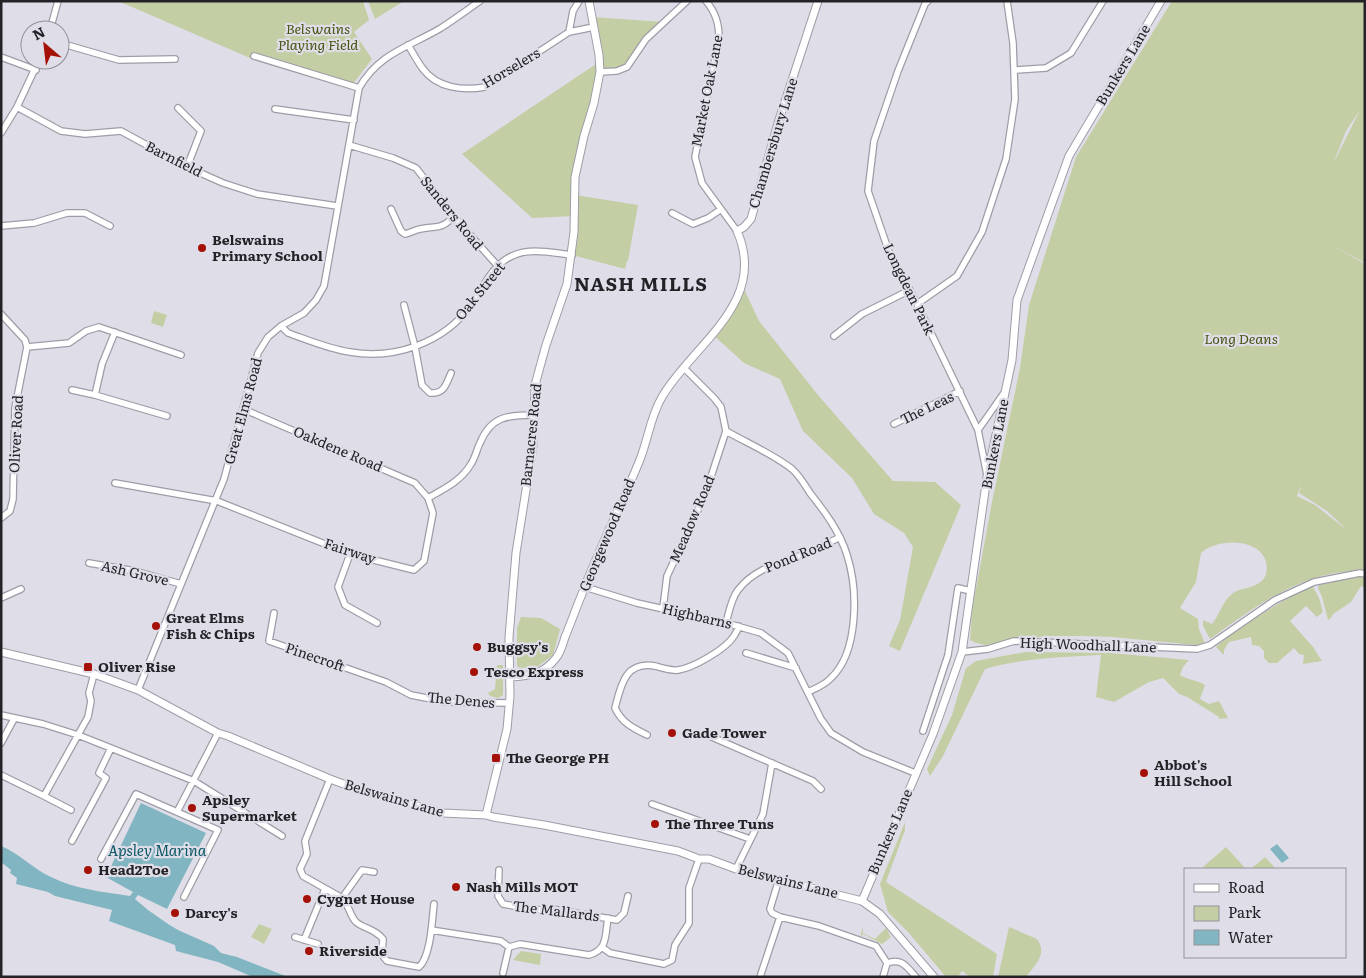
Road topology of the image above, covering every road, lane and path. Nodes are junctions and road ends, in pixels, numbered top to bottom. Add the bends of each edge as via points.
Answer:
1 (58, 1) edge
2 (480, 1) edge
3 (579, 1) edge
4 (589, 1) edge
5 (687, 1) edge
6 (706, 1) edge
7 (818, 1) edge
8 (928, 1) edge
9 (1007, 1) edge
10 (1103, 1) edge
11 (1161, 1) edge
12 (53, 20) edge
13 (594, 27) junction
14 (569, 32) junction
15 (408, 45) junction
16 (70, 46) edge
17 (254, 56) dead end
18 (1, 57) edge
19 (175, 59) dead end
20 (20, 64) edge
21 (36, 70) edge
22 (1015, 70) junction
23 (600, 72) junction
24 (359, 88) junction
25 (17, 107) junction
26 (178, 108) dead end
27 (275, 109) dead end
28 (354, 120) junction
29 (1, 133) edge
30 (348, 145) junction
31 (188, 167) junction
32 (337, 206) junction
33 (391, 209) dead end
34 (720, 210) junction
35 (672, 213) dead end
36 (454, 217) junction
37 (1, 226) edge
38 (110, 226) dead end
39 (737, 231) junction
40 (572, 255) junction
41 (497, 265) junction
42 (910, 290) junction
43 (917, 304) junction
44 (404, 305) dead end
45 (1, 314) edge
46 (281, 326) junction
47 (115, 332) junction
48 (834, 336) dead end
49 (27, 347) junction
50 (415, 347) junction
51 (181, 355) dead end
52 (684, 368) junction
53 (451, 373) dead end
54 (72, 390) dead end
55 (1006, 390) junction
56 (960, 391) junction
57 (95, 394) junction
58 (243, 408) junction
59 (534, 415) junction
60 (167, 416) dead end
61 (894, 424) dead end
62 (978, 430) junction
63 (726, 431) junction
64 (987, 477) junction
65 (115, 483) dead end
66 (428, 498) junction
67 (216, 501) junction
68 (1, 518) edge
69 (840, 537) junction
70 (350, 554) junction
71 (89, 563) dead end
72 (1365, 574) edge
73 (181, 584) junction
74 (585, 587) junction
75 (21, 590) dead end
76 (971, 590) junction
77 (1, 598) edge
78 (662, 608) junction
79 (274, 614) dead end
80 (377, 623) dead end
81 (726, 623) junction
82 (739, 626) junction
83 (1, 652) edge
84 (962, 652) junction
85 (746, 653) dead end
86 (796, 668) junction
87 (94, 674) junction
88 (510, 677) junction
89 (386, 682) joint
90 (138, 690) junction
91 (808, 692) junction
92 (509, 703) junction
93 (1, 715) edge
94 (14, 719) junction
95 (923, 732) dead end
96 (218, 733) junction
97 (705, 734) dead end
98 (78, 735) junction
99 (647, 735) dead end
100 (1, 743) edge
101 (111, 748) junction
102 (772, 763) junction
103 (915, 773) junction
104 (1, 775) edge
105 (330, 779) junction
106 (194, 781) junction
107 (821, 789) dead end
108 (44, 796) junction
109 (652, 804) dead end
110 (71, 810) dead end
111 (177, 812) junction
112 (486, 815) junction
113 (282, 836) dead end
114 (750, 839) junction
115 (72, 841) dead end
116 (101, 859) dead end
117 (699, 859) junction
118 (736, 868) junction
119 (499, 870) dead end
120 (374, 872) dead end
121 (778, 879) junction
122 (325, 890) junction
123 (628, 896) dead end
124 (184, 897) dead end
125 (342, 898) junction
126 (862, 901) junction
127 (434, 904) dead end
128 (780, 917) junction
129 (608, 918) junction
130 (431, 930) junction
131 (295, 937) dead end
132 (304, 940) junction
133 (318, 944) dead end
134 (509, 947) junction
135 (603, 948) junction
136 (887, 962) junction
137 (503, 973) dead end
138 (760, 977) edge
139 (883, 977) edge
140 (916, 977) edge
141 (934, 977) edge

1 - 12 street
2 - 15 street, Great Elms Road via 441,28
3 - 14 street via 573,11
4 - 13 street, Barnacres Road
5 - 23 street via 646,39 627,67 617,72
6 - 34 street, Market Oak Lane via 717,18 719,39 695,158 702,183
7 - 39 street, Chambersbury Lane via 751,218
8 - 42 street, Longdean Park via 898,71 874,140 868,191 889,252
9 - 22 street
10 - 22 street via 1071,53 1046,68
11 - 55 street, Bunkers Lane via 1069,156 1017,300
13 - 14 street, Horselers
13 - 23 street, Barnacres Road
14 - 15 street, Horselers via 485,87 471,90 444,86 424,71
15 - 24 street, Great Elms Road via 382,59
16 - 19 street via 119,60
17 - 24 street
18 - 20 street
21 - 25 street
22 - 43 street via 1015,99 1006,159 982,232 956,276
23 - 40 street, Barnacres Road via 575,177
24 - 28 street, Great Elms Road
25 - 29 street
25 - 31 street, Barnfield via 61,131 85,134 121,131
26 - 31 street via 201,130
27 - 28 street
28 - 30 street, Great Elms Road
30 - 32 street, Great Elms Road
30 - 36 street, Sanders Road via 416,168
31 - 32 street, Barnfield via 257,194
32 - 46 street, Great Elms Road via 324,286 304,313
33 - 36 street via 405,234 436,228
34 - 35 street via 693,224
34 - 39 street, Market Oak Lane
36 - 41 street, Sanders Road
37 - 38 street via 34,223 67,213 85,213
39 - 52 street via 743,246 744,264 734,306
40 - 41 street, Oak Street via 534,251 512,255
40 - 59 street, Barnacres Road via 567,284 535,385
41 - 50 street, Oak Street via 470,307 455,322
42 - 43 street, Longdean Park
42 - 48 street via 862,314
43 - 56 street, Longdean Park
44 - 50 street
45 - 49 street
46 - 50 street, Oak Street via 288,334 349,352 377,355
46 - 58 street, Great Elms Road via 268,336 258,354
47 - 49 street via 99,327 69,342
47 - 51 street
47 - 57 street via 102,364
49 - 68 street, Oliver Road via 15,408 13,500 10,511
50 - 53 street via 422,385 430,393 444,389
52 - 63 street via 721,407
52 - 74 street, Georgewood Road via 667,388 656,410 639,461
54 - 57 street
55 - 62 street
55 - 64 street, Bunkers Lane
56 - 61 street, The Leas
56 - 62 street, Longdean Park
57 - 60 street
58 - 66 street, Oakdene Road via 415,483
58 - 67 street, Great Elms Road
59 - 66 street via 508,415 494,422 485,431 471,464 457,481
59 - 88 street, Barnacres Road via 533,446 516,553
62 - 64 street, Longdean Park
63 - 69 street via 793,470
63 - 78 street, Meadow Road via 705,495 667,576
64 - 76 street, Bunkers Lane
65 - 67 street, Fairway
66 - 70 street, Fairway via 433,513 424,561 414,570
67 - 70 street, Fairway
67 - 73 street, Great Elms Road
69 - 81 street, Pond Road via 755,573 737,590
69 - 91 street via 848,556 853,584 851,642 833,677
70 - 80 street via 338,587 345,605
71 - 73 street, Ash Grove
72 - 84 street, High Woodhall Lane via 1314,582 1275,600 1210,645 1197,649 1014,641
73 - 90 street, Great Elms Road
74 - 78 street, Highbarns
74 - 88 street, Georgewood Road via 558,656 531,676
75 - 77 street
76 - 84 street, Bunkers Lane
76 - 95 street via 958,588 948,655
78 - 81 street, Highbarns
79 - 89 street, Pinecroft via 269,640
81 - 82 street, Highbarns
82 - 86 street, Highbarns via 761,633 788,654
82 - 99 street via 724,647 691,665 677,670 646,665 626,675 615,708 629,726
83 - 87 street, Belswains Lane
84 - 103 street, Bunkers Lane via 933,734
85 - 86 street
86 - 91 street, Highbarns
87 - 90 street, Belswains Lane
87 - 98 street via 88,717
88 - 92 street, Barnacres Road
89 - 92 street, The Denes via 410,695 443,701
90 - 96 street, Belswains Lane
91 - 103 street via 831,733 863,752
92 - 112 street, Barnacres Road via 507,729
93 - 94 street
94 - 98 street
94 - 100 street
96 - 105 street, Belswains Lane
96 - 106 street
97 - 102 street
98 - 101 street
98 - 108 street
101 - 106 street
101 - 115 street via 99,773 106,778
102 - 107 street via 813,781
102 - 114 street via 763,814
103 - 126 street, Bunkers Lane
104 - 108 street
105 - 112 street, Belswains Lane via 443,814
105 - 122 street via 305,841 307,854 300,869 303,876
106 - 111 street
106 - 113 street
108 - 110 street
109 - 114 street
111 - 116 street via 136,794
111 - 124 street via 218,830
112 - 117 street, Belswains Lane via 678,851
114 - 118 street
117 - 118 street, Belswains Lane
117 - 135 street via 689,888 689,923 675,945 672,960 664,964 610,954
118 - 121 street, Belswains Lane
119 - 129 street, The Mallards via 498,896 503,904
120 - 125 street via 362,870
121 - 126 street, Belswains Lane
121 - 128 street via 770,909
122 - 125 street
122 - 132 street
123 - 129 street, The Mallards via 624,913 617,920
125 - 130 street via 356,922 378,932 383,939 382,955 387,961 419,967 424,962
126 - 141 street via 880,914
127 - 130 street
128 - 136 street via 819,926 876,946
128 - 138 street
129 - 135 street
130 - 134 street via 502,941
131 - 132 street
132 - 133 street
134 - 135 street via 520,944 589,955
134 - 137 street
136 - 139 street
136 - 140 street via 903,963

